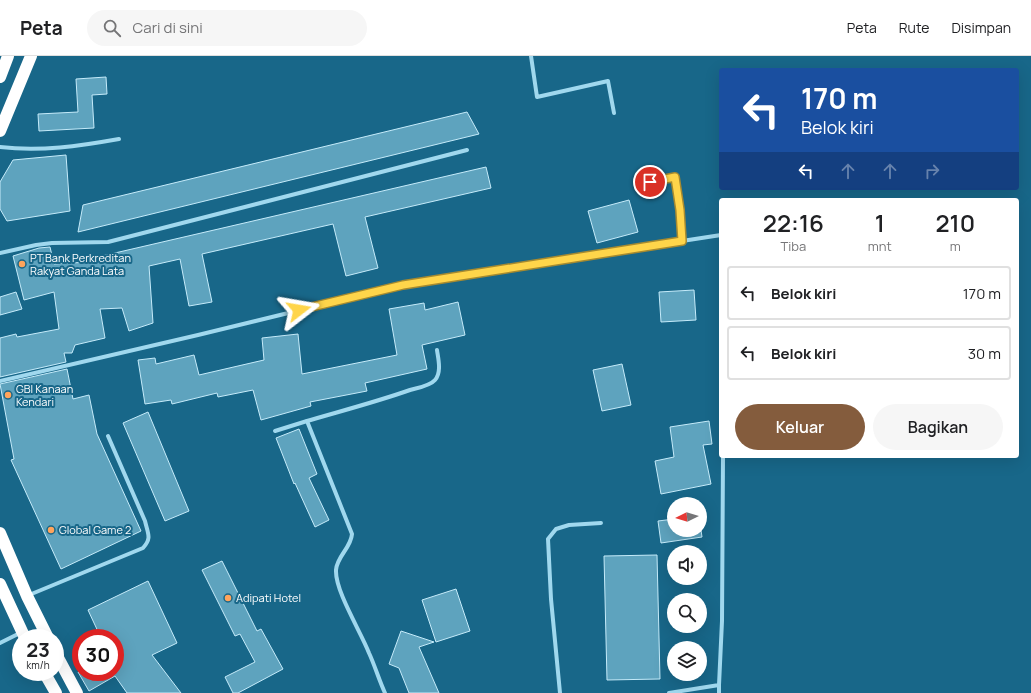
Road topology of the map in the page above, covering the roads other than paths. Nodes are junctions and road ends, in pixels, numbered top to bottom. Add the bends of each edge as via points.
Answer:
1 (8, 56) edge
2 (31, 56) edge
3 (530, 56) edge
4 (0, 77) edge
5 (614, 112) dead end
6 (0, 131) edge
7 (119, 140) dead end
8 (0, 147) edge
9 (467, 150) dead end
10 (638, 184) dead end
11 (719, 235) edge
12 (682, 241) junction
13 (0, 253) edge
14 (437, 350) dead end
15 (0, 381) edge
16 (307, 421) junction
17 (275, 431) dead end
18 (108, 436) dead end
19 (723, 458) edge
20 (601, 523) dead end
21 (0, 532) edge
22 (0, 584) edge
23 (27, 596) junction
24 (21, 629) edge
25 (44, 629) edge
26 (12, 639) edge
27 (0, 643) edge
28 (64, 669) edge
29 (49, 681) edge
30 (720, 685) junction
31 (56, 693) edge
32 (77, 693) edge
33 (385, 693) edge
34 (560, 693) edge
35 (669, 693) edge
36 (719, 693) edge

1 - 4 highway
2 - 6 highway
3 - 5 street via 537,97 608,81
7 - 8 street via 55,148
9 - 13 street via 108,242 36,245
10 - 12 street via 675,177
11 - 12 street
12 - 15 street via 403,285
14 - 16 street via 438,374 435,380 427,385
16 - 17 street
16 - 33 street via 352,534 350,543 342,553 336,568 338,585
18 - 23 street via 144,521 149,536 148,542 143,548
19 - 30 street
20 - 34 street via 569,525 556,529 548,539
21 - 23 highway
22 - 24 highway
23 - 25 highway
26 - 27 street
28 - 32 highway
29 - 31 highway
30 - 35 street
30 - 36 street

